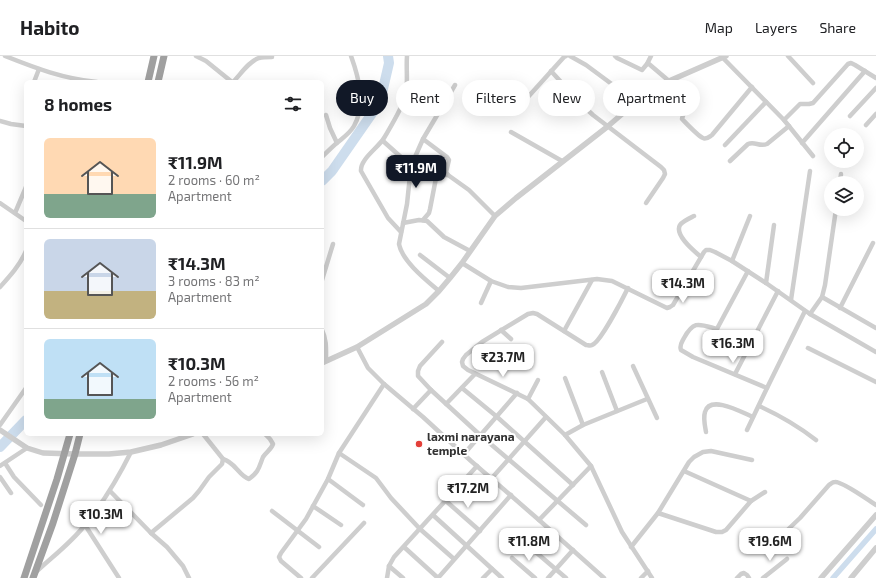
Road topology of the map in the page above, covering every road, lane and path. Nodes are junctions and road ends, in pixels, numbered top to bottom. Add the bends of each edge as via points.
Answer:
1 (5, 56) edge
2 (154, 56) edge
3 (164, 56) edge
4 (196, 56) edge
5 (351, 56) edge
6 (407, 56) edge
7 (566, 56) edge
8 (570, 56) edge
9 (615, 56) edge
10 (651, 56) edge
11 (788, 56) edge
12 (272, 57) dead end
13 (724, 57) edge
14 (647, 64) junction
15 (39, 69) junction
16 (551, 71) junction
17 (865, 71) junction
18 (876, 78) edge
19 (35, 80) edge
20 (82, 80) edge
21 (148, 80) edge
22 (158, 80) edge
23 (230, 80) edge
24 (235, 80) edge
25 (606, 80) edge
26 (668, 80) edge
27 (671, 80) edge
28 (813, 83) dead end
29 (455, 84) dead end
30 (752, 87) junction
31 (876, 88) edge
32 (530, 95) edge
33 (766, 102) junction
34 (876, 114) edge
35 (326, 115) dead end
36 (620, 116) edge
37 (683, 116) edge
38 (850, 116) dead end
39 (784, 120) junction
40 (0, 121) edge
41 (866, 125) dead end
42 (24, 126) edge
43 (789, 126) junction
44 (607, 127) junction
45 (511, 132) dead end
46 (423, 139) junction
47 (383, 141) junction
48 (337, 142) junction
49 (802, 143) junction
50 (725, 145) dead end
51 (324, 155) edge
52 (813, 156) dead end
53 (562, 161) junction
54 (730, 161) dead end
55 (411, 166) junction
56 (810, 171) dead end
57 (448, 175) junction
58 (24, 193) edge
59 (0, 203) edge
60 (646, 203) dead end
61 (15, 213) junction
62 (495, 216) junction
63 (694, 216) dead end
64 (750, 216) dead end
65 (835, 216) edge
66 (24, 220) edge
67 (423, 220) junction
68 (403, 223) junction
69 (774, 225) dead end
70 (401, 232) junction
71 (873, 243) dead end
72 (333, 244) dead end
73 (470, 251) junction
74 (24, 255) edge
75 (420, 255) dead end
76 (701, 257) junction
77 (732, 261) junction
78 (462, 263) junction
79 (748, 271) junction
80 (324, 273) edge
81 (450, 278) junction
82 (592, 280) junction
83 (2, 281) edge
84 (492, 281) junction
85 (766, 282) junction
86 (0, 287) edge
87 (628, 288) junction
88 (439, 291) junction
89 (778, 291) junction
90 (822, 297) junction
91 (791, 300) junction
92 (481, 303) dead end
93 (840, 308) junction
94 (805, 311) junction
95 (810, 314) junction
96 (876, 328) edge
97 (717, 329) junction
98 (501, 330) junction
99 (564, 331) junction
100 (324, 336) edge
101 (511, 339) dead end
102 (711, 340) dead end
103 (442, 342) dead end
104 (355, 348) junction
105 (808, 348) dead end
106 (876, 352) edge
107 (326, 361) edge
108 (633, 366) dead end
109 (602, 372) dead end
110 (475, 374) junction
111 (735, 374) junction
112 (565, 378) dead end
113 (538, 380) dead end
114 (876, 382) edge
115 (384, 384) junction
116 (462, 388) junction
117 (767, 388) junction
118 (431, 390) junction
119 (24, 391) edge
120 (516, 393) junction
121 (528, 399) junction
122 (647, 399) junction
123 (446, 404) junction
124 (759, 406) junction
125 (414, 409) junction
126 (617, 411) junction
127 (496, 416) junction
128 (546, 417) junction
129 (657, 418) dead end
130 (753, 418) junction
131 (583, 425) junction
132 (0, 428) edge
133 (747, 430) dead end
134 (706, 432) dead end
135 (480, 435) junction
136 (565, 435) junction
137 (69, 436) edge
138 (80, 436) edge
139 (188, 436) edge
140 (205, 436) edge
141 (267, 436) edge
142 (816, 440) dead end
143 (524, 442) junction
144 (24, 447) junction
145 (131, 452) junction
146 (339, 453) junction
147 (64, 454) junction
148 (75, 454) junction
149 (464, 454) junction
150 (223, 459) junction
151 (509, 459) junction
152 (752, 460) dead end
153 (5, 463) junction
154 (0, 466) edge
155 (477, 466) junction
156 (591, 466) junction
157 (684, 471) junction
158 (0, 477) edge
159 (492, 478) junction
160 (328, 479) junction
161 (573, 484) junction
162 (110, 491) junction
163 (764, 492) dead end
164 (11, 493) dead end
165 (511, 496) junction
166 (446, 500) junction
167 (557, 501) junction
168 (751, 501) junction
169 (41, 505) dead end
170 (363, 505) dead end
171 (876, 505) edge
172 (313, 506) junction
173 (272, 511) dead end
174 (658, 513) junction
175 (433, 515) junction
176 (876, 515) edge
177 (539, 520) junction
178 (364, 523) dead end
179 (85, 525) junction
180 (341, 525) dead end
181 (586, 526) dead end
182 (420, 529) junction
183 (298, 530) junction
184 (480, 531) junction
185 (151, 533) junction
186 (517, 536) dead end
187 (776, 541) dead end
188 (467, 546) junction
189 (319, 547) dead end
190 (404, 547) junction
191 (631, 547) junction
192 (876, 548) edge
193 (573, 550) junction
194 (512, 558) dead end
195 (454, 559) junction
196 (787, 559) dead end
197 (389, 566) junction
198 (492, 569) junction
199 (556, 569) junction
200 (648, 571) junction
201 (34, 575) edge
202 (24, 578) edge
203 (119, 578) edge
204 (189, 578) edge
205 (301, 578) edge
206 (312, 578) edge
207 (386, 578) edge
208 (403, 578) edge
209 (438, 578) edge
210 (483, 578) edge
211 (502, 578) edge
212 (535, 578) edge
213 (548, 578) edge
214 (566, 578) edge
215 (604, 578) edge
216 (641, 578) edge
217 (652, 578) edge
218 (737, 578) edge
219 (749, 578) edge
220 (763, 578) edge
221 (821, 578) edge
222 (851, 578) edge

1 - 15 street
2 - 21 highway
3 - 22 highway
4 - 23 street
5 - 48 street via 358,75 360,108 354,127
6 - 47 street via 406,95
7 - 16 street
8 - 25 street
9 - 14 street via 642,70
10 - 14 street
11 - 28 street
12 - 24 street via 255,60
13 - 27 street
13 - 30 street
14 - 26 street
15 - 19 street
15 - 20 street
16 - 32 street
16 - 44 street via 581,104
17 - 18 street
17 - 39 street via 848,64 813,103 800,104
17 - 49 street
29 - 46 street
30 - 33 street
30 - 37 street via 712,135 706,138 702,138 682,119
31 - 38 street
33 - 39 street
33 - 50 street
34 - 41 street
35 - 48 street
36 - 44 street
39 - 43 street
40 - 42 street
43 - 49 street
43 - 54 street via 767,144 748,144
44 - 53 street
44 - 60 street via 664,170 663,178
45 - 53 street
46 - 55 street
46 - 57 street via 447,157
47 - 55 street
47 - 70 street via 364,161 361,171 388,218
48 - 51 street
49 - 52 street
53 - 62 street
55 - 68 street
56 - 91 street
57 - 62 street via 469,190
57 - 67 street via 437,176 429,213
58 - 61 street
59 - 61 street
61 - 66 street
62 - 73 street
63 - 76 street via 681,224 679,230 687,244
64 - 77 street
65 - 90 street
67 - 68 street
67 - 73 street via 427,220 444,236
68 - 70 street
69 - 85 street
70 - 88 street via 399,244 404,255
71 - 93 street
72 - 80 street
73 - 78 street
74 - 83 street via 14,272
75 - 81 street
76 - 77 street via 706,250 710,250
76 - 87 street via 670,307 664,307
77 - 79 street
78 - 81 street
78 - 84 street
79 - 85 street
79 - 97 street
81 - 88 street
82 - 84 street via 515,288
82 - 87 street via 604,279
82 - 99 street
83 - 86 street
84 - 92 street
85 - 89 street
87 - 99 street via 594,345 586,345
88 - 104 street via 426,304
89 - 91 street
89 - 111 street
90 - 93 street
90 - 95 street
91 - 94 street
93 - 96 street
94 - 95 street
94 - 117 street
95 - 106 street
97 - 102 street
97 - 111 street via 701,325 691,327 681,343 681,350
98 - 99 street via 533,313
98 - 101 street
98 - 110 street via 463,359 463,366
100 - 107 street
103 - 118 street via 418,371 418,376
104 - 107 street
104 - 115 street via 368,368
105 - 114 street
108 - 122 street
109 - 126 street
110 - 116 street
110 - 120 street
111 - 117 street
112 - 131 street
113 - 121 street
115 - 125 street
115 - 146 street
116 - 123 street
116 - 127 street
117 - 124 street
118 - 123 street
118 - 125 street
119 - 132 street
120 - 121 street
120 - 127 street
121 - 128 street
122 - 126 street
122 - 129 street
123 - 135 street
124 - 130 street
124 - 142 street via 795,424
125 - 149 street
126 - 131 street
127 - 135 street
127 - 143 street
128 - 136 street
128 - 143 street
130 - 133 street
130 - 134 street via 722,405 711,405 705,412
131 - 136 street
132 - 144 street
135 - 149 street
135 - 151 street
136 - 156 street
137 - 147 highway
138 - 148 highway
139 - 145 street via 161,446
140 - 150 street
141 - 150 street via 273,444 272,448 263,457 256,473 249,479
143 - 151 street
143 - 161 street
144 - 147 street via 43,453
144 - 153 street
145 - 148 street
145 - 162 street
146 - 160 street
146 - 182 street via 376,478
147 - 148 street
147 - 202 highway
148 - 201 highway
149 - 155 street
150 - 185 street via 222,464 193,498
151 - 159 street
151 - 167 street
152 - 157 street via 711,450 694,457
153 - 154 street
153 - 169 street via 14,477
155 - 159 street
155 - 166 street
156 - 161 street
156 - 191 street
157 - 168 street
157 - 174 street
158 - 164 street
159 - 165 street
160 - 170 street
160 - 172 street
161 - 167 street
162 - 179 street
162 - 185 street
163 - 168 street
165 - 177 street
165 - 184 street
166 - 175 street
166 - 184 street
167 - 177 street
167 - 181 street
168 - 174 street via 722,532
171 - 187 street via 855,491 833,482
172 - 180 street
172 - 183 street
173 - 183 street
174 - 191 street
175 - 182 street
175 - 188 street
176 - 221 street
177 - 193 street
178 - 206 street
179 - 201 street
179 - 203 street
182 - 190 street
182 - 195 street
183 - 189 street
183 - 205 street via 279,557
184 - 188 street
185 - 204 street via 167,547 183,566
186 - 199 street
188 - 195 street
188 - 198 street
190 - 197 street
190 - 209 street
191 - 200 street
192 - 222 street
193 - 199 street
193 - 215 street
194 - 212 street
195 - 209 street
196 - 220 street
197 - 207 street
197 - 208 street
198 - 210 street
198 - 211 street
199 - 213 street
199 - 214 street
200 - 216 street
200 - 217 street
218 - 219 street via 744,573

